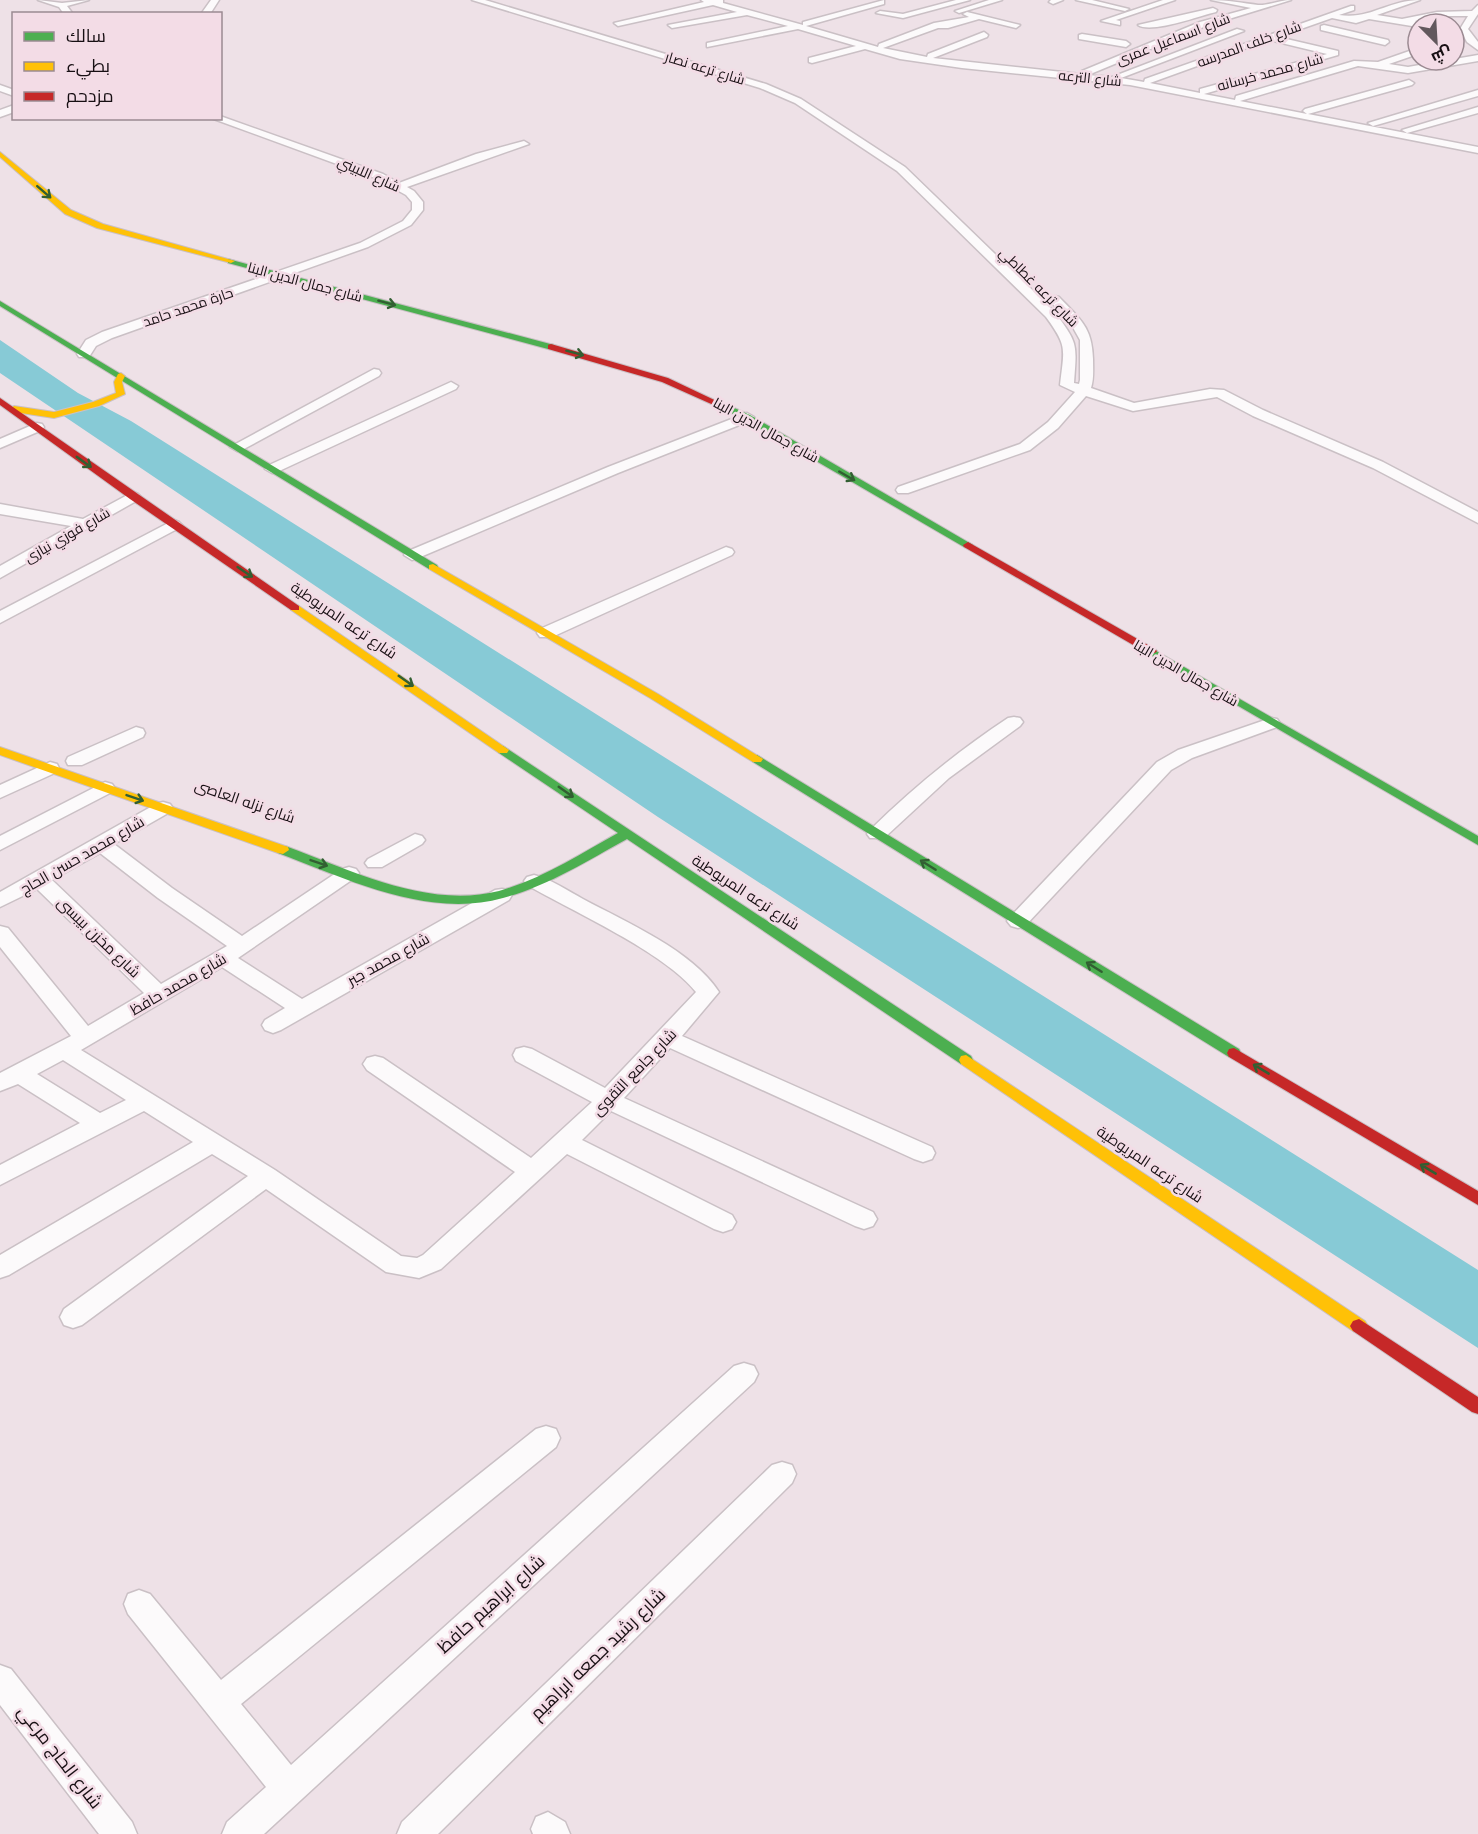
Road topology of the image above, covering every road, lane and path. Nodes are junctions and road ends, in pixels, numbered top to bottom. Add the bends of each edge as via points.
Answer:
1 (42, 0) edge
2 (85, 0) edge
3 (476, 0) edge
4 (498, 0) edge
5 (698, 0) edge
6 (966, 0) edge
7 (1080, 0) edge
8 (1169, 0) edge
9 (1215, 0) edge
10 (1245, 0) edge
11 (1416, 0) edge
12 (723, 1) edge
13 (880, 2) dead end
14 (998, 3) edge
15 (1184, 3) dead end
16 (1234, 4) junction
17 (62, 5) junction
18 (947, 6) junction
19 (975, 7) junction
20 (1262, 7) junction
21 (1161, 8) dead end
22 (1284, 8) edge
23 (1351, 8) dead end
24 (1125, 9) dead end
25 (1408, 9) dead end
26 (67, 12) edge
27 (747, 12) junction
28 (962, 12) junction
29 (1475, 12) edge
30 (880, 13) dead end
31 (1010, 14) dead end
32 (1366, 16) junction
33 (978, 17) junction
34 (1324, 17) junction
35 (608, 18) dead end
36 (642, 18) junction
37 (1224, 18) junction
38 (1383, 18) junction
39 (929, 20) dead end
40 (1168, 21) junction
41 (1401, 21) junction
42 (1406, 22) edge
43 (618, 23) dead end
44 (1117, 23) dead end
45 (1203, 24) junction
46 (1303, 24) junction
47 (1016, 25) dead end
48 (1142, 25) dead end
49 (802, 26) junction
50 (946, 26) junction
51 (1264, 26) dead end
52 (1356, 26) dead end
53 (912, 27) dead end
54 (1242, 27) junction
55 (1284, 30) junction
56 (1337, 31) junction
57 (1367, 31) dead end
58 (1113, 36) dead end
59 (1146, 36) dead end
60 (1082, 37) dead end
61 (1267, 37) junction
62 (1299, 37) dead end
63 (1251, 43) junction
64 (1333, 43) dead end
65 (864, 44) junction
66 (1126, 44) junction
67 (710, 45) dead end
68 (1396, 45) junction
69 (882, 46) junction
70 (1361, 47) dead end
71 (1238, 48) junction
72 (1406, 48) edge
73 (1341, 50) junction
74 (1406, 51) edge
75 (1224, 53) junction
76 (1258, 53) dead end
77 (931, 56) junction
78 (1126, 56) junction
79 (1348, 56) dead end
80 (1245, 58) dead end
81 (1279, 58) dead end
82 (1322, 58) junction
83 (1478, 58) edge
84 (812, 60) dead end
85 (1300, 63) junction
86 (1381, 65) junction
87 (1085, 73) junction
88 (1116, 76) junction
89 (1148, 81) junction
90 (1409, 83) dead end
91 (1203, 91) junction
92 (1478, 93) edge
93 (1239, 98) junction
94 (1478, 110) edge
95 (1308, 111) junction
96 (1355, 115) dead end
97 (1343, 118) junction
98 (222, 120) edge
99 (1373, 123) junction
100 (1407, 130) junction
101 (1446, 133) dead end
102 (1435, 136) junction
103 (875, 140) junction
104 (859, 141) junction
105 (0, 142) edge
106 (525, 144) dead end
107 (886, 147) dead end
108 (1477, 148) edge
109 (0, 154) edge
110 (39, 169) dead end
111 (929, 179) dead end
112 (913, 181) joint
113 (400, 186) junction
114 (86, 205) dead end
115 (299, 268) junction
116 (280, 275) junction
117 (421, 298) dead end
118 (0, 303) edge
119 (84, 354) junction
120 (375, 373) dead end
121 (121, 376) junction
122 (451, 386) dead end
123 (1084, 389) junction
124 (152, 394) junction
125 (4, 406) edge
126 (60, 417) junction
127 (747, 417) junction
128 (37, 427) junction
129 (0, 444) edge
130 (237, 447) junction
131 (272, 469) junction
132 (898, 487) joint
133 (133, 497) junction
134 (924, 502) dead end
135 (0, 509) edge
136 (17, 512) junction
137 (1478, 518) edge
138 (86, 524) junction
139 (0, 525) edge
140 (174, 525) junction
141 (726, 552) dead end
142 (412, 555) junction
143 (0, 573) edge
144 (0, 618) edge
145 (546, 633) junction
146 (1014, 722) dead end
147 (1271, 723) junction
148 (136, 733) dead end
149 (0, 752) edge
150 (71, 766) junction
151 (105, 788) junction
152 (0, 792) edge
153 (164, 808) junction
154 (289, 834) dead end
155 (626, 834) junction
156 (877, 834) junction
157 (415, 840) dead end
158 (1478, 841) edge
159 (0, 844) edge
160 (101, 844) junction
161 (271, 846) junction
162 (363, 865) junction
163 (396, 870) dead end
164 (39, 879) junction
165 (534, 881) junction
166 (438, 883) dead end
167 (504, 894) junction
168 (479, 899) junction
169 (0, 902) edge
170 (1018, 921) junction
171 (0, 933) edge
172 (242, 946) junction
173 (223, 958) junction
174 (159, 995) junction
175 (300, 1008) junction
176 (273, 1024) dead end
177 (667, 1038) junction
178 (75, 1044) junction
179 (524, 1055) dead end
180 (375, 1064) dead end
181 (7, 1074) edge
182 (145, 1100) junction
183 (608, 1100) junction
184 (99, 1124) junction
185 (212, 1142) junction
186 (566, 1142) junction
187 (923, 1153) dead end
188 (533, 1172) junction
189 (0, 1176) edge
190 (266, 1176) junction
191 (1478, 1199) edge
192 (864, 1219) dead end
193 (723, 1222) dead end
194 (0, 1268) edge
195 (73, 1317) dead end
196 (744, 1374) dead end
197 (1478, 1407) edge
198 (546, 1438) dead end
199 (782, 1474) dead end
200 (140, 1604) dead end
201 (0, 1680) edge
202 (219, 1702) junction
203 (289, 1788) junction
204 (120, 1834) edge
205 (240, 1834) edge
206 (414, 1834) edge

1 - 17 street
2 - 17 street
3 - 104 street, شارع ترعه نصار via 771,88
4 - 103 street, شارع ترعه نصار via 793,89
5 - 35 street
6 - 18 street
7 - 24 street
8 - 44 street via 1105,20
9 - 16 street
10 - 16 street
11 - 32 street
12 - 27 street, شارع الترعه
12 - 36 street
12 - 49 street, شارع الترعه
13 - 49 street
14 - 19 street
15 - 21 street
16 - 20 street
16 - 40 street
17 - 26 street
18 - 28 street
18 - 30 street via 901,17
19 - 28 street
19 - 31 street
20 - 22 street
20 - 37 street, شارع اسماعيل عمرى
22 - 34 street via 1303,9
22 - 46 street
23 - 34 street, شارع خلف المدرسه
25 - 38 street
27 - 36 street via 665,27
27 - 49 street, شارع الترعه
28 - 33 street
28 - 39 street
29 - 41 street
32 - 34 street via 1354,20
32 - 38 street
33 - 47 street
33 - 50 street
34 - 46 street, شارع خلف المدرسه
34 - 52 street
36 - 43 street
37 - 45 street, شارع اسماعيل عمرى
37 - 54 street
38 - 41 street
40 - 48 street
40 - 59 street via 1178,24
41 - 42 street
41 - 57 street
45 - 54 street
45 - 78 street, شارع اسماعيل عمرى
46 - 55 street, شارع خلف المدرسه
46 - 56 street
49 - 65 street, شارع الترعه
49 - 67 street
50 - 69 street via 938,25
50 - 77 street via 987,34
51 - 55 street
53 - 65 street
54 - 61 street
54 - 88 street
55 - 61 street, شارع خلف المدرسه
56 - 62 street via 1315,38
56 - 68 street
58 - 66 street via 1135,40
60 - 66 street
61 - 63 street, شارع خلف المدرسه
61 - 73 street
63 - 71 street, شارع خلف المدرسه
63 - 82 street
64 - 73 street
65 - 69 street, شارع الترعه
65 - 84 street
65 - 108 street, شارع الترعه via 926,60 1147,85
66 - 78 street via 1108,52
68 - 70 street
68 - 72 street
68 - 74 street
68 - 86 street
69 - 77 street, شارع الترعه
71 - 75 street, شارع خلف المدرسه
71 - 76 street
73 - 79 street
73 - 82 street, شارع محمد خرسانه
75 - 80 street
75 - 89 street, شارع خلف المدرسه
77 - 87 street, شارع الترعه
78 - 87 street, شارع اسماعيل عمرى
81 - 85 street
82 - 85 street, شارع محمد خرسانه
83 - 86 street via 1408,70
85 - 91 street, شارع محمد خرسانه
86 - 93 street via 1357,63
87 - 88 street, شارع الترعه
88 - 89 street, شارع الترعه
89 - 91 street, شارع الترعه
90 - 95 street
91 - 93 street, شارع الترعه
92 - 99 street
93 - 95 street, شارع الترعه
94 - 100 street
95 - 97 street, شارع الترعه
96 - 97 street
97 - 99 street, شارع الترعه
98 - 113 street, شارع اللبيني via 315,151
99 - 100 street, شارع الترعه
100 - 102 street, شارع الترعه
101 - 102 street
102 - 108 street, شارع الترعه
103 - 104 street
103 - 107 street, شارع ترعه نصار
104 - 112 street, شارع ترعه نصار
105 - 110 main road
106 - 113 street
109 -> 116 main road, شارع جمال الدين البنا via 68,212 100,226
111 - 123 street, شارع ترعه غطاطي via 1076,322 1086,340
112 - 123 street, شارع ترعه غطاطي via 1062,327 1070,349 1066,384
113 - 115 street, شارع اللبيني via 418,202 407,223 364,245
114 - 115 main road, شارع جمال الدين البنا via 131,225
115 - 116 street, حارة محمد حامد
115 - 117 main road, شارع جمال الدين البنا
116 - 119 street, حارة محمد حامد via 107,334 91,343
116 -> 127 main road, شارع جمال الدين البنا via 612,363 665,380
118 - 119 main road
119 - 121 main road
120 - 130 street
121 - 124 main road
121 - 126 main road via 121,394
122 - 131 street
123 - 132 street via 1053,425 1030,444
123 - 137 street via 1133,407 1219,393 1378,465
124 - 126 main road
124 - 130 main road
125 - 126 main road
125 - 128 main road, شارع ترعه المريوطية
126 - 128 main road
127 - 142 street
127 -> 147 main road, شارع جمال الدين البنا
128 - 129 street
128 -> 133 main road, شارع ترعه المريوطية
130 - 131 main road
131 - 142 main road
132 - 134 main road
133 - 138 street, شارع فوزي نيازى
133 - 140 main road, شارع ترعه المريوطية
135 - 136 street
136 - 138 street
136 - 139 street
138 - 143 street, شارع فوزي نيازى
140 - 144 street
140 -> 155 main road, شارع ترعه المريوطية
141 - 145 street
142 - 145 main road
145 - 156 main road
146 - 156 street via 919,792
147 - 158 main road, شارع جمال الدين البنا
147 - 170 street via 1185,754 1164,766
148 - 150 street
149 - 150 main road
150 - 151 main road
150 - 152 street
151 -> 153 main road
151 - 159 street
153 - 160 street, شارع محمد حسن الحاج
153 - 161 main road
154 - 161 main road
155 - 165 main road
155 - 197 main road, شارع ترعه المريوطية via 789,940
170 -> 156 main road
157 - 162 street, شارع محمد حافظ
160 - 164 street, شارع محمد حسن الحاج
160 - 172 street
161 -> 162 main road
162 - 163 main road
162 - 168 main road via 420,895
162 - 172 street, شارع محمد حافظ
164 - 169 street, شارع محمد حسن الحاج
164 - 174 street, شارع مخزن بيبسى
165 - 167 main road
165 - 177 street, شارع جامع التقوى via 635,937 704,985 708,992
166 - 168 main road
167 - 168 main road
167 - 175 street, شارع محمد جبر
191 -> 170 main road
171 - 178 street
172 - 173 street, شارع محمد حافظ
173 - 174 street, شارع محمد حافظ
173 - 175 street
174 - 178 street, شارع محمد حافظ
175 - 176 street, شارع محمد جبر
177 - 183 street, شارع جامع التقوى
177 - 187 street
178 - 181 street, شارع محمد حافظ
178 - 182 street
179 - 183 street
180 - 188 street
181 - 184 street
182 - 184 street
182 - 185 street
183 - 186 street, شارع جامع التقوى
183 - 192 street
184 - 189 street
185 - 190 street
185 - 194 street
186 - 188 street, شارع جامع التقوى
186 - 193 street
188 - 190 street, شارع جامع التقوى via 432,1262 419,1268 394,1265
190 - 195 street
196 - 203 street, شارع ابراهيم حافظ
198 - 202 street
199 - 206 street, شارع رشيد جمعه ابراهيم
200 - 202 street
201 - 204 street, شارع الحاج مرعي
202 - 203 street
203 - 205 street, شارع ابراهيم حافظ

